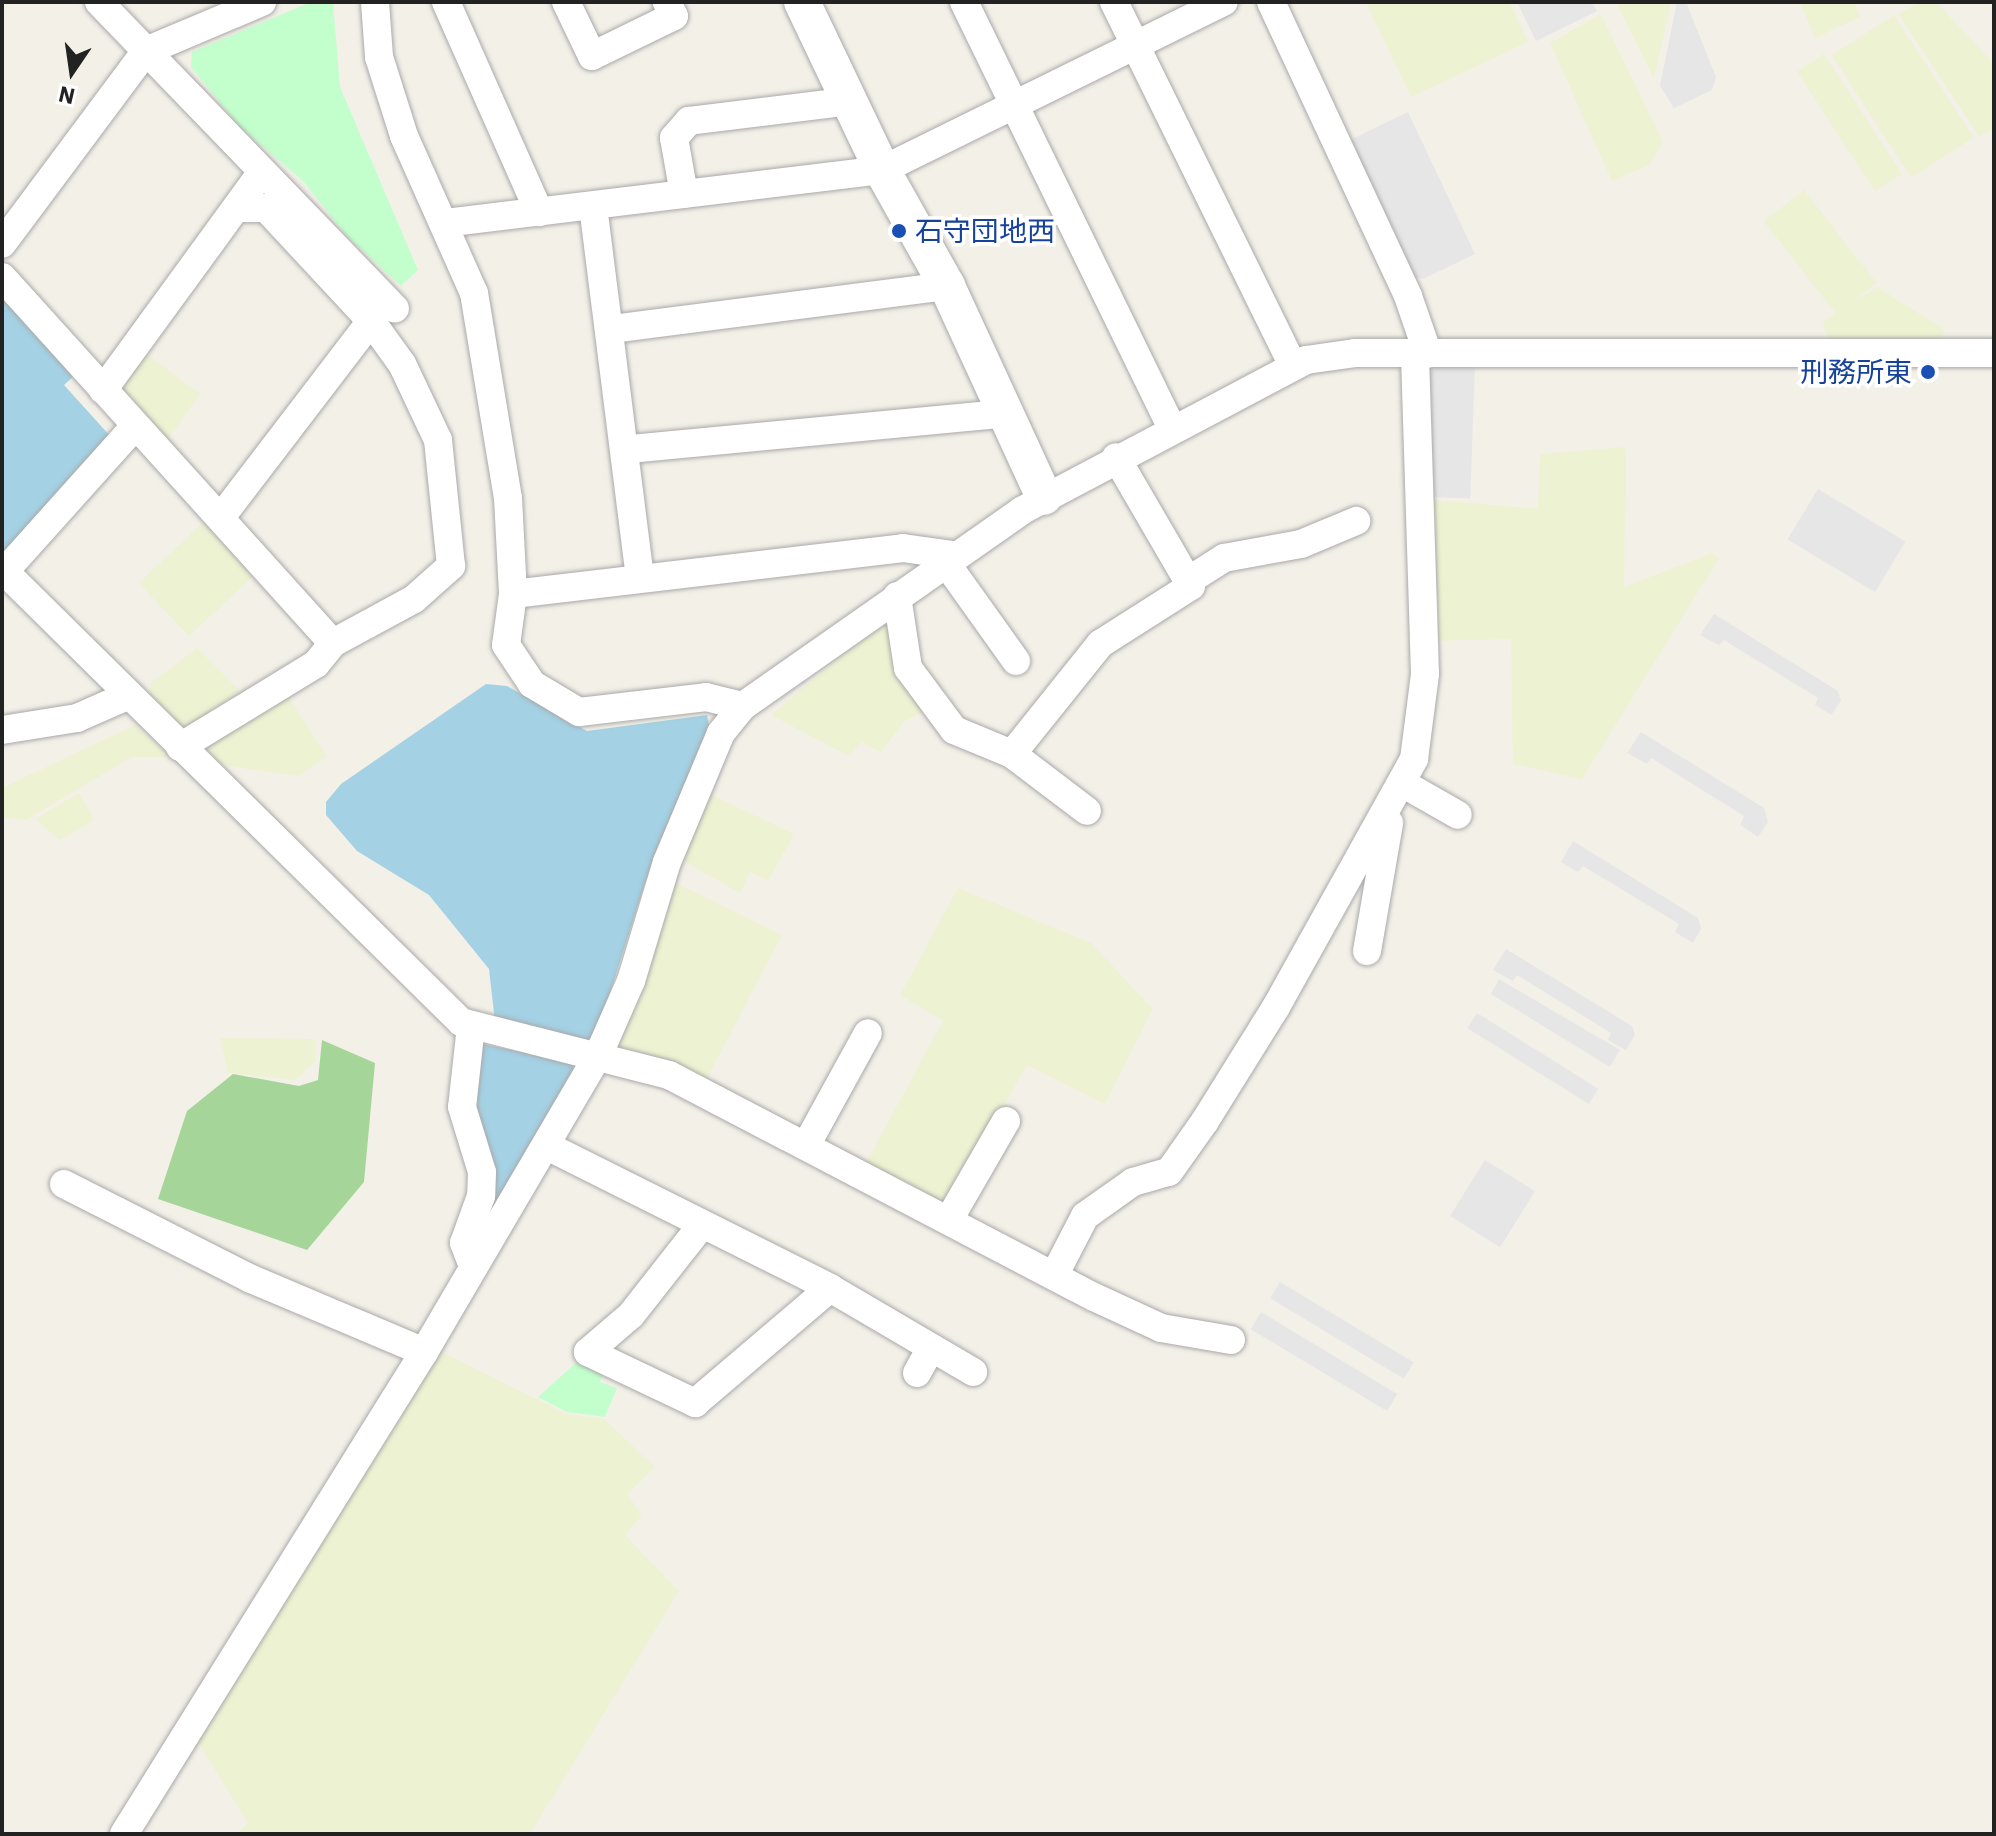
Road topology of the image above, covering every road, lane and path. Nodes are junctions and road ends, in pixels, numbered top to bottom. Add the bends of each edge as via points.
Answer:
1 (99, 2) edge
2 (262, 2) edge
3 (375, 2) edge
4 (446, 2) edge
5 (566, 2) edge
6 (667, 2) edge
7 (802, 2) edge
8 (964, 2) edge
9 (1114, 2) edge
10 (1224, 2) edge
11 (1271, 2) edge
12 (1135, 46) junction
13 (146, 51) junction
14 (851, 101) junction
15 (1014, 104) junction
16 (882, 170) junction
17 (262, 172) junction
18 (684, 194) junction
19 (593, 206) junction
20 (240, 208) junction
21 (539, 212) junction
22 (445, 223) junction
23 (2, 244) edge
24 (2, 277) edge
25 (947, 286) junction
26 (383, 315) junction
27 (611, 329) junction
28 (1994, 353) edge
29 (1422, 354) junction
30 (1292, 364) junction
31 (103, 390) junction
32 (1008, 413) junction
33 (134, 427) junction
34 (1171, 427) junction
35 (629, 449) junction
36 (1116, 457) junction
37 (1044, 497) junction
38 (221, 517) junction
39 (1356, 521) dead end
40 (948, 558) junction
41 (3, 570) edge
42 (640, 578) junction
43 (1188, 581) junction
44 (513, 594) junction
45 (897, 596) junction
46 (333, 643) junction
47 (1016, 661) dead end
48 (127, 696) junction
49 (743, 706) junction
50 (2, 730) edge
51 (180, 747) junction
52 (1012, 754) junction
53 (1398, 790) junction
54 (1087, 811) dead end
55 (1458, 815) dead end
56 (1367, 951) dead end
57 (471, 1026) junction
58 (868, 1033) dead end
59 (598, 1056) junction
60 (1006, 1121) dead end
61 (808, 1142) junction
62 (547, 1146) junction
63 (64, 1184) dead end
64 (950, 1218) junction
65 (701, 1226) junction
66 (473, 1266) junction
67 (1056, 1272) junction
68 (830, 1288) junction
69 (1231, 1340) dead end
70 (931, 1348) junction
71 (424, 1352) junction
72 (973, 1372) dead end
73 (917, 1373) dead end
74 (124, 1834) edge

1 - 13 street
2 - 13 street
3 - 22 street via 379,57 395,110
4 - 21 street
5 - 6 street via 592,56 674,16
7 - 14 street
8 - 15 street
9 - 12 street
10 - 12 street
11 - 29 street via 1408,296
12 - 15 street
12 - 30 street
13 - 17 street
13 - 23 street
14 - 16 street
14 - 18 street via 689,121 674,138
15 - 16 street
15 - 34 street
16 - 18 street
16 - 25 street
17 - 20 street
17 - 26 street
18 - 19 street
19 - 21 street
19 - 27 street
20 - 26 street via 266,208
20 - 31 street
21 - 22 street
22 - 44 street via 474,293 490,380 508,498
24 - 31 street
25 - 27 street
25 - 32 street
26 - 38 street
26 - 46 street via 438,440 451,566 414,599
27 - 35 street
28 - 29 street
29 - 30 street via 1336,354
29 - 53 street via 1422,731
30 - 34 street
31 - 33 street
32 - 35 street
32 - 37 street
33 - 38 street
33 - 41 street
34 - 36 street
35 - 42 street
36 - 37 street
36 - 43 street
37 - 40 street
38 - 46 street
39 - 43 street via 1301,544 1224,558
40 - 42 street via 903,548
40 - 45 street
40 - 47 street
41 - 48 street
42 - 44 street
43 - 52 street via 1191,586 1100,644
44 - 49 street via 506,645 516,665 532,684 579,712 706,697
45 - 49 street
45 - 52 street via 908,668 954,730
46 - 51 street via 316,664
48 - 50 street via 77,718
48 - 51 street
49 - 59 street via 721,733 667,862 631,981
51 - 57 street
52 - 54 street
53 - 55 street
53 - 56 street
53 - 67 street via 1276,1007 1178,1160 1169,1172 1133,1182 1085,1216
57 - 59 street
57 - 66 street via 462,1107 482,1172 481,1196 464,1243
58 - 61 street
59 - 61 street via 669,1075
59 - 62 street
60 - 64 street
61 - 64 street
62 - 65 street
62 - 66 street
63 - 71 street via 249,1278
64 - 67 street
65 - 68 street
65 - 68 street via 631,1315 588,1352 695,1403
66 - 71 street
67 - 69 street via 1161,1328
68 - 70 street
70 - 72 street
70 - 73 street
71 - 74 street

